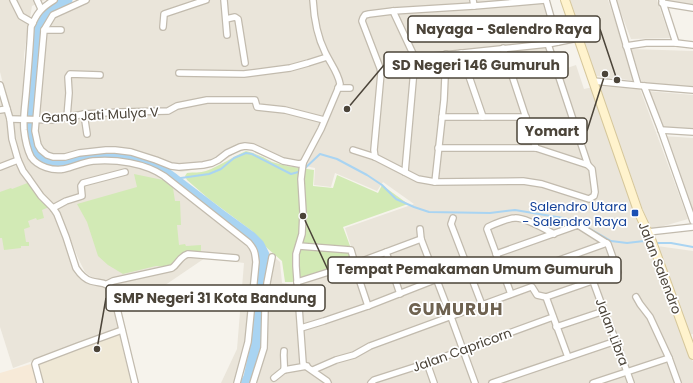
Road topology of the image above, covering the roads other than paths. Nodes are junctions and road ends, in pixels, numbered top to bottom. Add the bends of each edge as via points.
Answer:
1 (13, 0) edge
2 (37, 0) edge
3 (54, 0) edge
4 (86, 0) edge
5 (206, 0) edge
6 (224, 0) edge
7 (313, 0) edge
8 (473, 0) edge
9 (546, 0) edge
10 (565, 0) edge
11 (613, 0) edge
12 (662, 1) edge
13 (474, 6) junction
14 (693, 8) edge
15 (41, 9) junction
16 (393, 11) junction
17 (226, 19) junction
18 (33, 23) junction
19 (163, 27) dead end
20 (44, 30) junction
21 (61, 30) dead end
22 (227, 35) dead end
23 (578, 38) junction
24 (558, 42) junction
25 (676, 43) junction
26 (548, 44) junction
27 (693, 45) edge
28 (626, 46) junction
29 (503, 48) junction
30 (461, 53) junction
31 (446, 54) junction
32 (327, 57) junction
33 (415, 58) junction
34 (245, 63) dead end
35 (180, 73) dead end
36 (100, 74) dead end
37 (593, 81) junction
38 (0, 85) edge
39 (641, 86) junction
40 (338, 88) junction
41 (350, 88) dead end
42 (693, 90) edge
43 (7, 109) junction
44 (0, 110) edge
45 (84, 114) junction
46 (67, 117) junction
47 (483, 117) junction
48 (526, 117) junction
49 (442, 118) junction
50 (10, 119) junction
51 (25, 119) junction
52 (34, 119) junction
53 (324, 120) junction
54 (661, 130) junction
55 (693, 132) edge
56 (88, 134) dead end
57 (438, 148) junction
58 (536, 148) junction
59 (353, 150) dead end
60 (375, 157) junction
61 (18, 160) junction
62 (303, 165) junction
63 (588, 166) junction
64 (0, 167) edge
65 (125, 172) dead end
66 (405, 172) junction
67 (435, 182) junction
68 (53, 208) junction
69 (453, 218) dead end
70 (693, 221) edge
71 (693, 227) edge
72 (420, 229) dead end
73 (554, 234) junction
74 (421, 239) junction
75 (651, 239) junction
76 (607, 243) junction
77 (299, 246) junction
78 (386, 252) junction
79 (496, 254) junction
80 (236, 258) dead end
81 (272, 258) dead end
82 (355, 264) junction
83 (437, 279) junction
84 (506, 279) junction
85 (593, 281) junction
86 (297, 282) junction
87 (108, 284) junction
88 (400, 294) junction
89 (511, 294) junction
90 (546, 297) junction
91 (636, 297) dead end
92 (482, 305) junction
93 (368, 306) junction
94 (604, 311) junction
95 (451, 316) junction
96 (553, 316) junction
97 (556, 326) junction
98 (301, 328) junction
99 (122, 330) junction
100 (690, 336) edge
101 (616, 341) junction
102 (464, 349) junction
103 (284, 351) dead end
104 (693, 355) edge
105 (568, 357) junction
106 (669, 358) junction
107 (427, 363) junction
108 (307, 366) junction
109 (284, 370) junction
110 (313, 370) junction
111 (627, 372) junction
112 (274, 378) dead end
113 (40, 383) edge
114 (135, 383) edge
115 (237, 383) edge
116 (253, 383) edge
117 (328, 383) edge
118 (371, 383) edge
119 (434, 383) edge
120 (475, 383) edge
121 (492, 383) edge
122 (593, 383) edge
123 (631, 383) edge
124 (678, 383) edge

1 - 18 street via 21,16
2 - 15 street
3 - 15 street
4 - 20 street via 53,15
5 - 19 street via 164,14
6 - 17 street
7 - 32 street via 314,14
8 - 13 street
9 - 13 street
9 - 24 street
10 - 23 street, Jalan Salendro
11 - 28 street
12 - 14 street
12 - 25 street
13 - 16 street
15 - 18 street
16 - 33 street
16 - 60 street via 365,15 362,21 381,74
17 - 22 street
17 - 34 street via 238,19
18 - 51 street
20 - 21 street
20 - 52 street
23 - 24 street
23 - 37 street, Jalan Salendro
24 - 26 street
25 - 27 street
25 - 28 street
26 - 29 street
26 - 63 street
28 - 39 street
29 - 30 street
29 - 48 street
30 - 31 street
30 - 47 street
31 - 33 street
31 - 49 street
32 - 35 street via 290,68 244,74
32 - 40 street via 339,80
33 - 66 street
36 - 46 street via 69,75
37 - 39 street
37 - 75 street, Jalan Salendro via 638,211
38 - 43 street
39 - 42 street
39 - 54 street
40 - 41 street
40 - 53 street
43 - 44 street
43 - 50 street
45 - 46 street, Gang Jati Mulya V
45 - 53 street, Gang Jati Mulya V via 168,111 178,106 207,100 255,100 257,107 285,110
45 - 56 street
46 - 52 street, Gang Jati Mulya V via 54,120
47 - 48 street
47 - 49 street
48 - 58 street
49 - 57 street
50 - 51 street, Gang Jati Mulya V
50 - 61 street
51 - 52 street, Gang Jati Mulya V
51 - 115 street via 25,136 29,152 32,158 42,165 60,169 92,161 113,160 154,171 198,202 254,248 256,262 248,342
52 - 62 street via 38,146 44,153 53,157 115,150 131,152 179,167 212,163 227,153 245,146 253,147 283,161
53 - 62 street
54 - 55 street
54 - 70 street
57 - 58 street
57 - 67 street
58 - 63 street
59 - 60 street
60 - 66 street
61 - 64 street
61 - 68 street via 41,196
62 - 77 street via 302,234
63 - 67 street via 592,169 595,192 589,199 542,184 523,181
65 - 68 street via 83,183 80,186 82,196
66 - 67 street via 422,180
68 - 87 street via 79,272 90,281
69 - 92 street via 451,224
71 - 75 street
72 - 74 street
73 - 76 street via 578,225
73 - 79 street
73 - 79 street via 538,225 516,218 492,224 487,229
74 - 78 street
74 - 83 street
75 - 100 street, Jalan Salendro
76 - 84 street
76 - 85 street via 618,271
77 - 82 street via 351,250
77 - 86 street via 296,254
78 - 82 street
78 - 88 street
79 - 84 street
80 - 87 street via 185,255 172,268
81 - 116 street via 264,308 264,348
82 - 86 street
82 - 93 street
83 - 88 street
83 - 95 street
84 - 89 street
85 - 90 street
85 - 94 street, Jalan Libra
86 - 98 street
87 - 99 street via 113,292
88 - 93 street
89 - 90 street via 532,287 537,295
89 - 92 street
90 - 96 street
91 - 106 street via 650,317
92 - 95 street
93 - 98 street
94 - 97 street
94 - 101 street, Jalan Libra
95 - 102 street
95 - 110 street
96 - 97 street
96 - 102 street, Jalan Capricorn
97 - 105 street
98 - 108 street via 302,360
99 - 113 street via 36,362
99 - 114 street
100 - 104 street, Jalan Salendro
101 - 105 street
101 - 111 street, Jalan Libra
102 - 107 street, Jalan Capricorn
102 - 120 street
103 - 109 street
105 - 121 street
106 - 111 street
106 - 124 street
107 - 118 street, Jalan Capricorn
107 - 119 street
108 - 109 street
108 - 110 street
109 - 112 street
110 - 117 street
111 - 122 street
111 - 123 street, Jalan Libra

